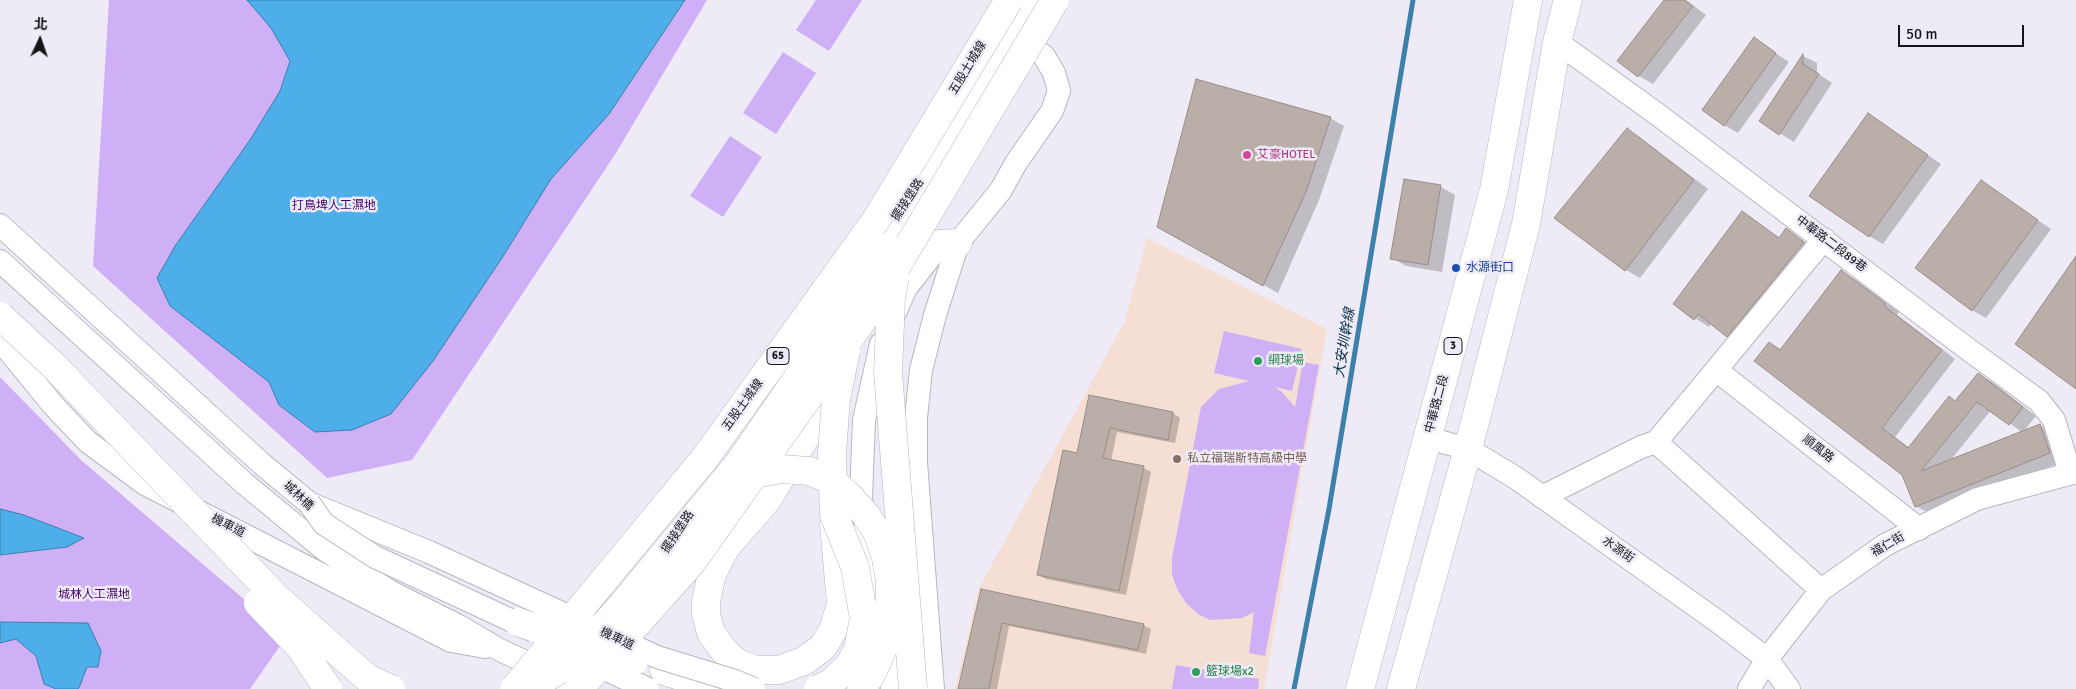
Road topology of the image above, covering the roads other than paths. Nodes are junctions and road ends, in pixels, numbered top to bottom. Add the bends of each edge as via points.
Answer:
1 (1009, 0) edge
2 (1037, 0) edge
3 (1055, 0) edge
4 (1528, 0) edge
5 (1568, 0) edge
6 (1015, 35) junction
7 (1557, 42) junction
8 (1016, 62) junction
9 (920, 195) junction
10 (0, 226) edge
11 (1824, 240) junction
12 (949, 244) junction
13 (0, 261) edge
14 (0, 316) edge
15 (0, 340) edge
16 (1716, 370) junction
17 (1428, 438) junction
18 (1656, 442) junction
19 (1468, 449) junction
20 (2073, 472) edge
21 (1542, 497) junction
22 (309, 503) junction
23 (834, 516) junction
24 (1919, 528) junction
25 (1821, 590) junction
26 (518, 622) junction
27 (498, 650) junction
28 (1767, 659) junction
29 (634, 661) junction
30 (586, 686) edge
31 (328, 689) edge
32 (391, 689) edge
33 (514, 689) edge
34 (528, 689) edge
35 (554, 689) edge
36 (648, 689) edge
37 (695, 689) edge
38 (722, 689) edge
39 (754, 689) edge
40 (818, 689) edge
41 (862, 689) edge
42 (892, 689) edge
43 (913, 689) edge
44 (933, 689) edge
45 (1360, 689) edge
46 (1401, 689) edge
47 (1749, 689) edge
48 (1789, 689) edge

1 - 33 main road, 五股土城線 / 65, bridge via 876,220 704,458
2 - 6 street, 擺接堡路
2 - 9 main road
3 - 8 main road, bridge
4 - 17 main road, 中華路二段 / 3 via 1494,190
5 - 7 main road
6 - 12 street via 1044,56 1059,91 1052,111 1016,163 990,184
6 - 30 street, 擺接堡路 via 779,398 752,454 670,588
7 - 11 street, 中華路二段89巷
7 - 19 main road via 1526,224
8 - 30 main road, bridge via 874,304 693,561
8 - 34 main road, bridge via 739,463 569,664
9 - 23 main road, bridge via 880,256 850,332 836,399 832,453
9 - 43 main road, bridge via 903,241 891,297 888,373
10 - 22 street, 城林橋 via 255,458
11 - 16 street
11 - 20 street, 中華路二段89巷 via 2039,401 2054,420
12 - 23 main road via 920,252 890,276 818,417 767,500 726,547 712,574 706,601 711,633 724,652 737,663 756,670 779,670 804,661 822,647 833,630 841,604
12 - 42 street via 906,288 882,339 864,420 860,498
12 - 44 street via 921,370 916,418 916,462
13 - 27 street, 城林橋 via 245,484 325,550 391,592 459,626
14 - 31 main road, bridge via 23,350 84,424 300,647
14 - 32 main road, bridge via 53,365 277,598 366,677
15 - 27 street, 機車道, bridge via 52,405 88,442 145,484 451,641
16 - 18 street
16 - 24 street, 順風路
17 - 19 street, 水源街
17 - 45 main road, 中華路二段 / 3
18 - 21 street
18 - 25 street
19 - 21 street, 水源街
19 - 46 main road
20 - 24 street, 福仁街 via 1977,499
21 - 28 street, 水源街
22 - 26 street, 城林橋, bridge via 324,524 375,557
22 - 39 street, 機車道, bridge via 429,552 657,657
23 - 40 main road, bridge via 855,567 864,619 858,649 849,666 831,683
24 - 25 street, 福仁街 via 1885,545
25 - 28 street, 福仁街
26 - 29 main road, bridge
26 - 36 street, 城林橋, bridge via 592,663
27 - 30 street, 城林橋, bridge
28 - 47 street, 福仁街
28 - 48 street, 水源街
29 - 37 main road
29 - 38 main road
35 - 41 main road, bridge via 629,608 716,500 745,476 781,469 809,471 831,480 866,515 881,542 890,581 890,621 884,646

